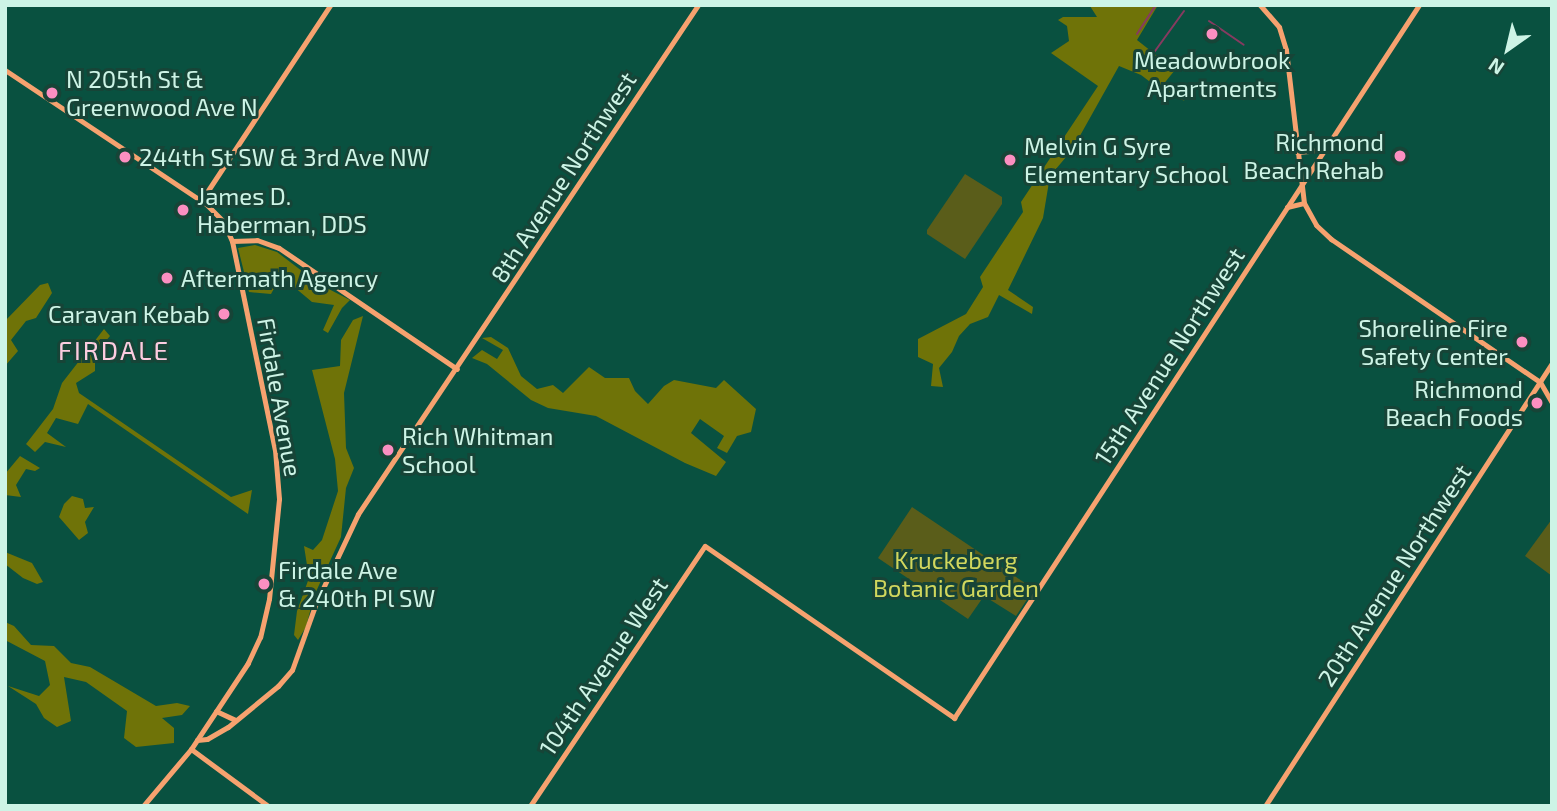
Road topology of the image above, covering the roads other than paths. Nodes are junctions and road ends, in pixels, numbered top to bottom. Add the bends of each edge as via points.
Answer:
1 (330, 5) edge
2 (698, 5) edge
3 (1260, 5) edge
4 (1419, 5) edge
5 (5, 70) edge
6 (1322, 150) junction
7 (1297, 152) junction
8 (1301, 182) junction
9 (201, 201) junction
10 (1304, 203) junction
11 (1284, 209) junction
12 (232, 241) junction
13 (1552, 363) edge
14 (457, 369) junction
15 (1540, 382) junction
16 (1552, 403) edge
17 (705, 546) joint
18 (216, 711) junction
19 (237, 719) junction
20 (197, 740) junction
21 (191, 749) junction
22 (143, 806) edge
23 (268, 806) edge
24 (530, 806) edge
25 (1265, 806) edge

1 - 9 street
2 - 14 street, 8th Avenue Northwest
3 - 7 street via 1279,27 1286,50
4 - 6 street, 15th Avenue Northwest
5 - 9 street
6 - 7 street
6 - 8 street, 15th Avenue Northwest
7 - 8 street
8 - 10 street
8 - 11 street, 15th Avenue Northwest
9 - 12 street via 223,220
10 - 11 street
10 - 15 street via 1315,225 1331,239
11 - 17 street, 15th Avenue Northwest via 954,718
12 - 14 street via 257,240 279,248
12 - 18 street, Firdale Avenue via 275,450 279,499 265,621 248,663
13 - 15 street, 20th Avenue Northwest
14 - 19 street, 8th Avenue Northwest via 348,530 292,670
15 - 16 street
15 - 25 street, 20th Avenue Northwest
17 - 24 street, 104th Avenue West
18 - 19 street
18 - 20 street, Firdale Avenue
19 - 20 street, 8th Avenue Northwest via 207,739
20 - 21 street, Firdale Avenue
21 - 22 street, Firdale Avenue
21 - 23 street

